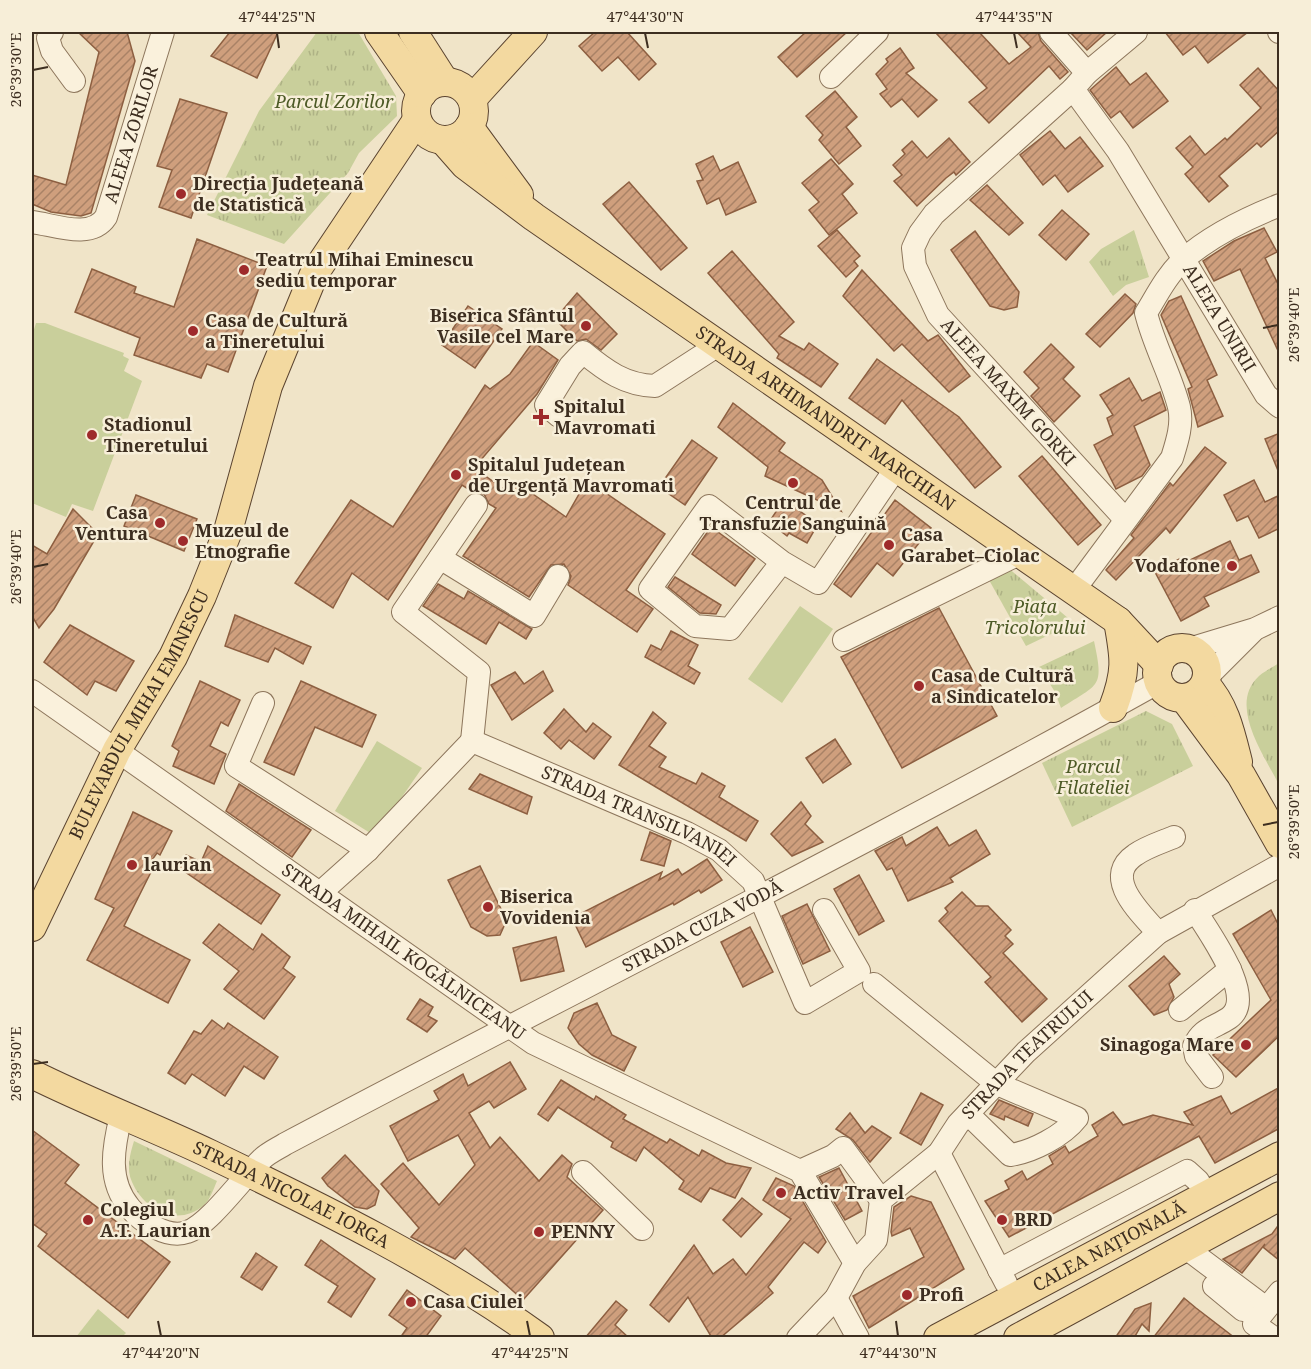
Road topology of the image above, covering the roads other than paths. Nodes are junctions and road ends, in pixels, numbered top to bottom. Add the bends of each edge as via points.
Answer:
1 (52, 32) edge
2 (379, 32) edge
3 (413, 32) edge
4 (526, 32) edge
5 (532, 32) edge
6 (877, 32) edge
7 (1051, 32) edge
8 (1136, 32) edge
9 (156, 36) edge
10 (831, 76) dead end
11 (74, 81) dead end
12 (1080, 81) junction
13 (442, 108) junction
14 (1280, 205) edge
15 (534, 217) junction
16 (32, 222) edge
17 (1183, 260) junction
18 (712, 341) junction
19 (1280, 407) edge
20 (559, 416) dead end
21 (896, 468) junction
22 (476, 506) dead end
23 (1125, 519) junction
24 (1021, 553) junction
25 (440, 558) junction
26 (782, 562) junction
27 (558, 576) dead end
28 (1074, 590) junction
29 (1280, 617) edge
30 (1118, 621) junction
31 (1256, 629) junction
32 (844, 640) dead end
33 (1185, 649) junction
34 (1159, 674) junction
35 (1199, 686) junction
36 (32, 691) edge
37 (263, 703) dead end
38 (1113, 708) junction
39 (472, 741) junction
40 (117, 750) junction
41 (1174, 837) dead end
42 (1279, 846) edge
43 (368, 850) junction
44 (320, 893) junction
45 (760, 896) junction
46 (824, 910) dead end
47 (1195, 910) junction
48 (32, 927) edge
49 (1158, 933) junction
50 (1230, 969) junction
51 (874, 984) dead end
52 (1179, 1010) dead end
53 (508, 1026) junction
54 (32, 1074) edge
55 (1212, 1077) dead end
56 (997, 1084) junction
57 (968, 1114) junction
58 (121, 1116) junction
59 (939, 1153) junction
60 (1280, 1156) edge
61 (800, 1171) junction
62 (583, 1172) dead end
63 (248, 1173) junction
64 (1207, 1196) junction
65 (1280, 1196) edge
66 (881, 1200) junction
67 (642, 1229) dead end
68 (1182, 1250) junction
69 (995, 1261) junction
70 (855, 1263) junction
71 (836, 1298) junction
72 (1014, 1299) junction
73 (1273, 1300) edge
74 (1243, 1310) dead end
75 (540, 1338) edge
76 (798, 1338) edge
77 (858, 1338) edge
78 (938, 1338) edge
79 (1018, 1338) edge
80 (1274, 1338) edge

1 - 11 street via 48,38 52,51
2 - 13 main road
3 - 13 main road
4 - 13 main road, BULEVARDUL MIHAI EMINESCU
5 - 13 main road, BULEVARDUL MIHAI EMINESCU
6 - 10 street
7 - 12 street
8 - 12 street, ALEEA MAXIM GORKI
9 - 16 street, ALEEA ZORILOR via 106,217 101,224 86,230
12 - 17 street
12 - 23 street, ALEEA MAXIM GORKI via 934,214 913,248 915,266 938,315
13 - 15 main road, STRADA ARHIMANDRIT MARCHIAN via 465,165
13 - 15 main road, STRADA ARHIMANDRIT MARCHIAN via 474,112 469,127
13 - 40 main road, BULEVARDUL MIHAI EMINESCU via 363,200 314,274 268,386 228,531 206,585 173,657
14 - 17 street, ALEEA UNIRII via 1229,229
15 - 18 main road, STRADA ARHIMANDRIT MARCHIAN
17 - 19 street, ALEEA UNIRII via 1266,395
17 - 23 street via 1146,313 1153,342 1180,408 1180,434 1172,458
18 - 20 street via 709,351 655,386 624,381 583,352 546,405
18 - 21 main road, STRADA ARHIMANDRIT MARCHIAN
21 - 24 main road, STRADA ARHIMANDRIT MARCHIAN
21 - 26 street via 818,583
22 - 25 street
23 - 28 street
24 - 28 main road, STRADA ARHIMANDRIT MARCHIAN
24 - 32 street
25 - 27 street via 534,616
25 - 39 street via 404,612 479,672
26 - 26 street via 709,506 650,589 695,626 730,629
28 - 30 main road, STRADA ARHIMANDRIT MARCHIAN
29 - 31 street
30 - 33 main road, STRADA ARHIMANDRIT MARCHIAN
30 - 34 main road, STRADA ARHIMANDRIT MARCHIAN
30 - 38 main road via 1124,680
31 - 33 street
31 - 35 street
33 - 34 main road via 1167,653
33 - 35 main road via 1202,657
34 - 35 main road via 1169,694
34 - 38 street, STRADA CUZA VODĂ
35 - 42 main road
36 - 40 street, STRADA MIHAIL KOGĂLNICEANU
37 - 43 street via 236,766
38 - 45 street, STRADA CUZA VODĂ
39 - 43 street
39 - 45 street, STRADA TRANSILVANIEI via 719,850 753,881
40 - 44 street, STRADA MIHAIL KOGĂLNICEANU
40 - 48 main road, BULEVARDUL MIHAI EMINESCU
41 - 49 street via 1134,855 1121,879 1131,901
42 - 47 street, STRADA TEATRULUI
43 - 44 street
44 - 53 street, STRADA MIHAIL KOGĂLNICEANU
45 - 46 street, STRADA TRANSILVANIEI via 806,1003 859,971
45 - 53 street, STRADA CUZA VODĂ
47 - 49 street, STRADA TEATRULUI
47 - 50 street
49 - 56 street, STRADA TEATRULUI via 1026,1052
50 - 52 street
50 - 55 street via 1239,989 1237,1010 1203,1030 1194,1046 1196,1056
51 - 56 street
53 - 61 street, STRADA MIHAIL KOGĂLNICEANU via 534,1043
53 - 63 street, STRADA CUZA VODĂ via 285,1144 264,1156
54 - 58 main road, STRADA NICOLAE IORGA
56 - 57 street, STRADA TEATRULUI
56 - 57 street via 1077,1118 1069,1129 1021,1154 1010,1155
57 - 59 street, STRADA TEATRULUI
58 - 63 main road, STRADA NICOLAE IORGA
58 - 63 street, STRADA CUZA VODĂ via 113,1149 118,1185 134,1212 159,1230 180,1234 196,1228
59 - 66 street, STRADA TEATRULUI
59 - 69 street
60 - 64 main road, CALEA NAȚIONALĂ
61 - 66 street via 843,1148
61 - 70 street
62 - 67 street
63 - 75 main road, STRADA NICOLAE IORGA via 416,1260
64 - 69 street via 1187,1171
64 - 72 main road, CALEA NAȚIONALĂ
65 - 68 main road, CALEA NAȚIONALĂ
66 - 70 street via 876,1240
68 - 73 street
68 - 74 street
68 - 79 main road, CALEA NAȚIONALĂ
69 - 72 street
70 - 71 street
71 - 76 street
71 - 77 street
72 - 78 main road, CALEA NAȚIONALĂ
73 - 80 street via 1254,1323

